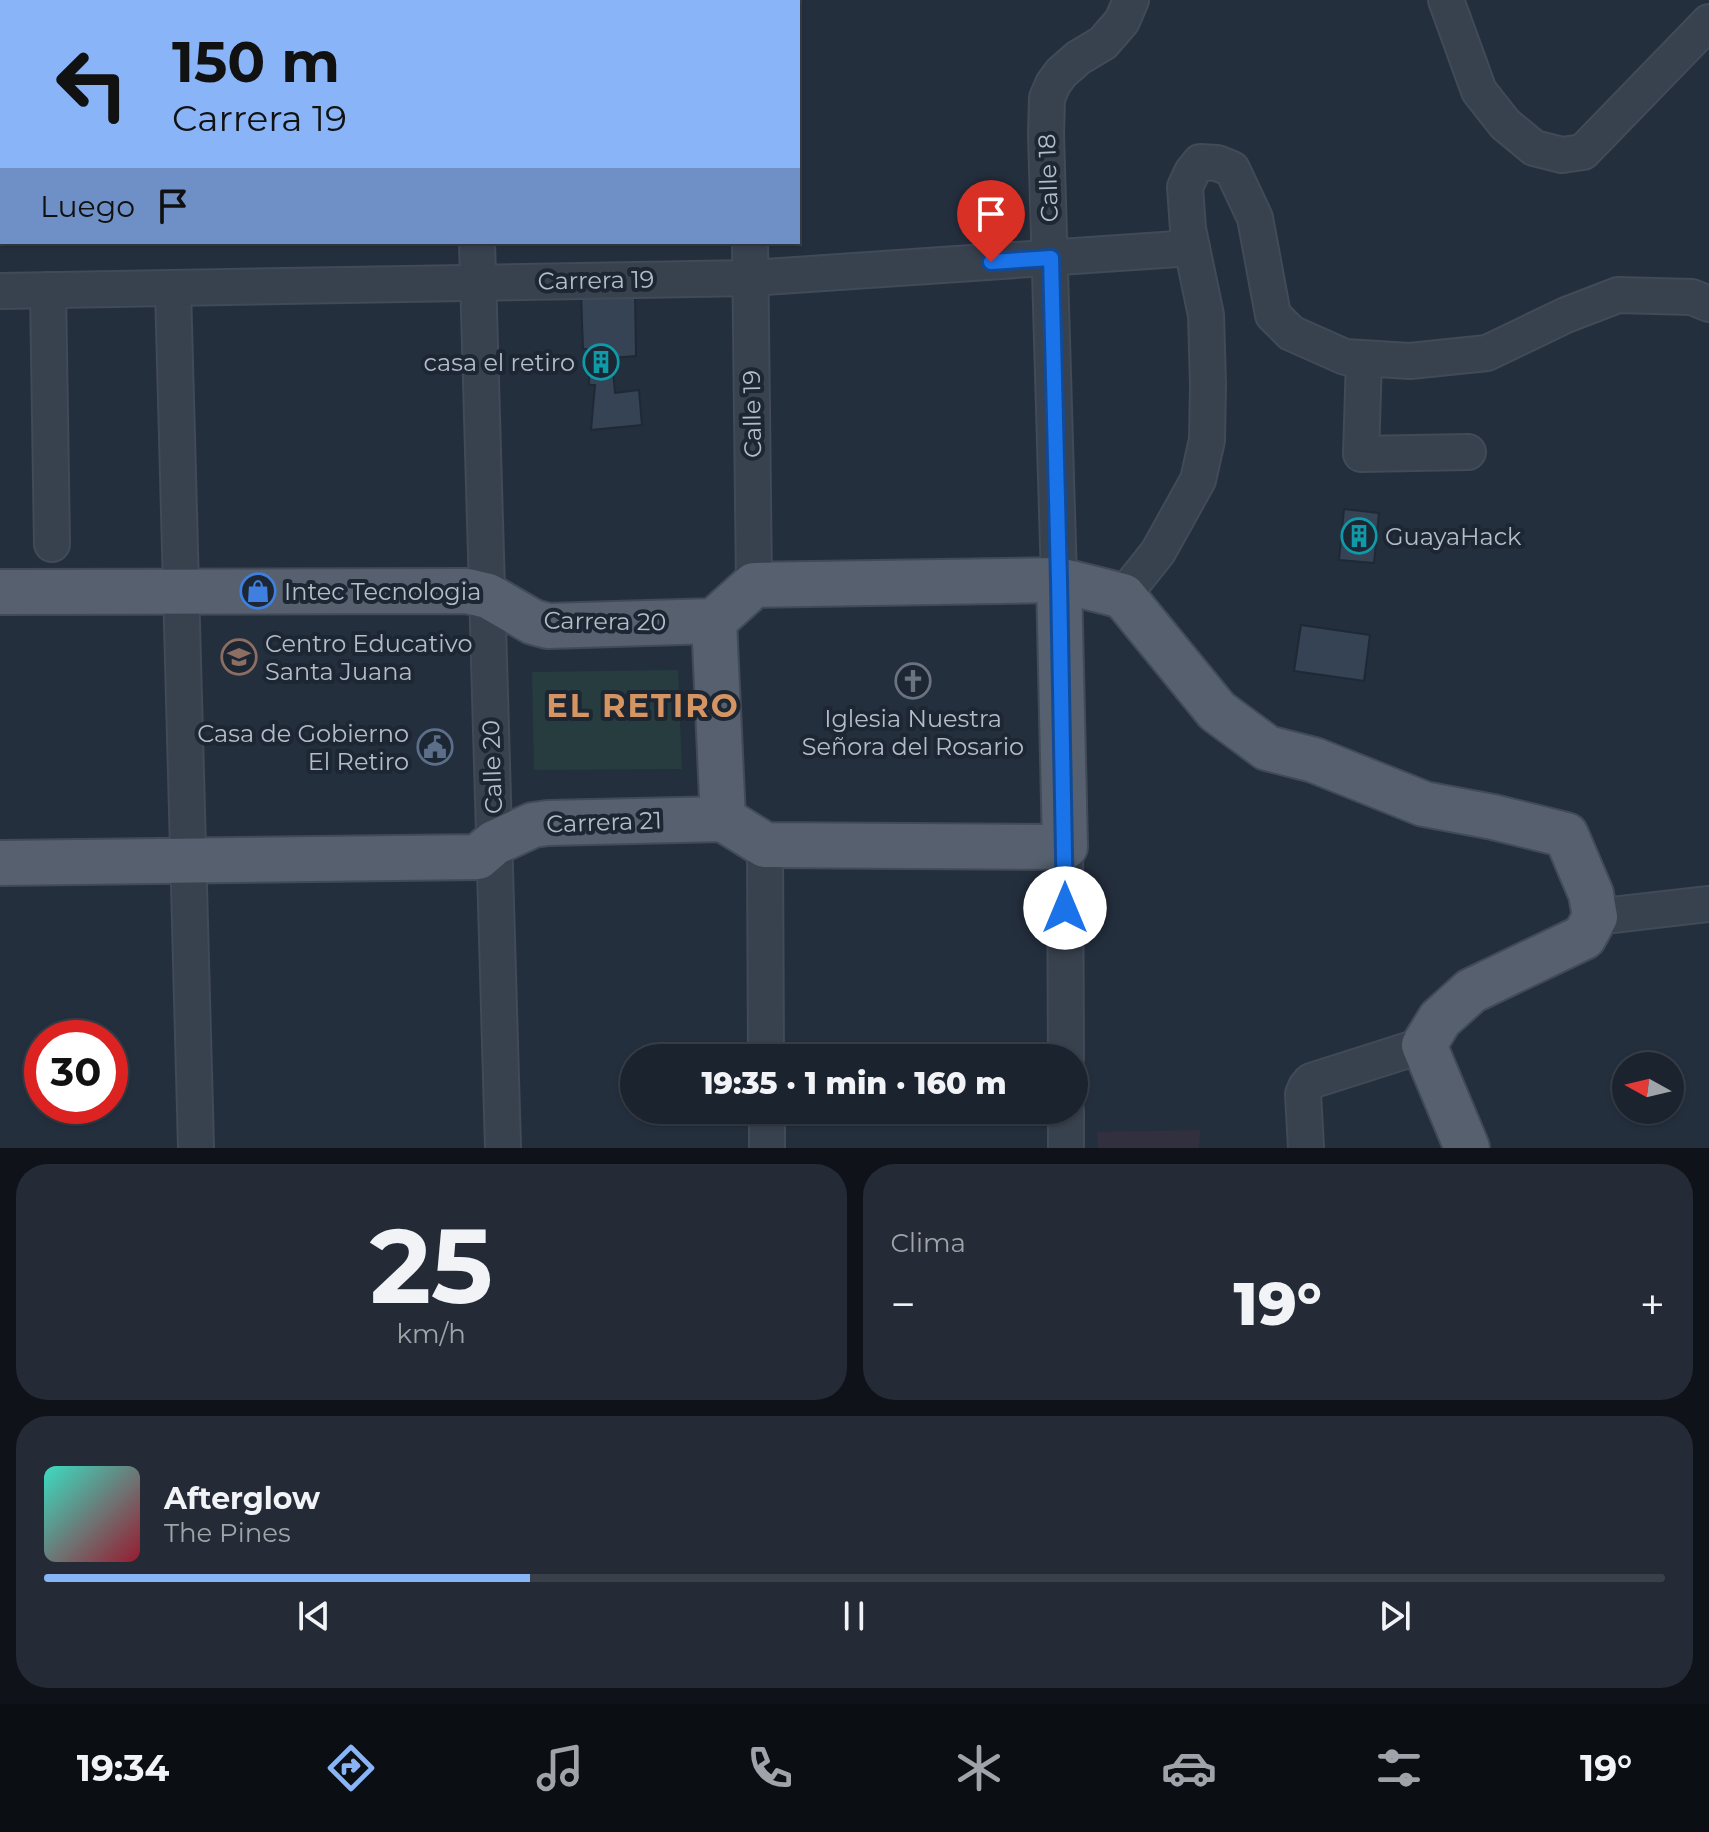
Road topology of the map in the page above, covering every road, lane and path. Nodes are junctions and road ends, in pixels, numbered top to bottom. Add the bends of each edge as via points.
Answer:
1 (1131, 0) edge
2 (1446, 0) edge
3 (1699, 0) edge
4 (1709, 6) edge
5 (1709, 22) edge
6 (477, 244) edge
7 (750, 244) edge
8 (1192, 248) junction
9 (1051, 258) junction
10 (751, 278) junction
11 (479, 282) junction
12 (173, 288) junction
13 (48, 290) junction
14 (0, 291) edge
15 (1709, 304) edge
16 (1364, 359) junction
17 (1468, 452) dead end
18 (52, 544) dead end
19 (1059, 580) junction
20 (754, 585) junction
21 (0, 592) edge
22 (181, 592) junction
23 (488, 596) junction
24 (1123, 596) junction
25 (714, 621) junction
26 (723, 819) junction
27 (494, 843) junction
28 (765, 845) junction
29 (1065, 847) junction
30 (188, 861) junction
31 (0, 863) edge
32 (1709, 904) edge
33 (1595, 917) junction
34 (766, 1044) edge
35 (1066, 1044) edge
36 (1424, 1045) junction
37 (767, 1124) edge
38 (1066, 1124) edge
39 (196, 1148) edge
40 (503, 1148) edge
41 (767, 1148) edge
42 (1066, 1148) edge
43 (1306, 1148) edge
44 (1467, 1148) edge

1 - 9 street, Calle 18 via 1122,21 1103,43 1061,73 1047,98
2 - 5 street via 1479,91 1505,124 1534,148 1562,155 1583,152
3 - 4 street
6 - 11 street, Calle 20
7 - 10 street, Calle 19
8 - 9 street, Carrera 19
8 - 16 street via 1185,187 1200,162 1217,163 1232,169 1255,218 1273,315 1291,333 1345,357
8 - 24 street via 1206,315 1207,440 1198,480 1158,552
9 - 10 street, Carrera 19
9 - 19 street, Calle 18
10 - 11 street, Carrera 19
10 - 20 street, Calle 19
11 - 12 street, Carrera 19
11 - 23 street, Calle 20
12 - 13 street, Carrera 19
12 - 22 street
13 - 14 street, Carrera 19
13 - 18 street
15 - 16 street via 1692,297 1618,295 1487,353 1410,361
16 - 17 street via 1361,454
19 - 20 main road
19 - 24 main road
19 - 29 main road, Calle 18
20 - 25 main road
21 - 22 main road, Carrera 20
22 - 23 main road, Carrera 20 via 467,591
22 - 30 street
23 - 25 main road, Carrera 20 via 548,626
23 - 27 street, Calle 20
24 - 33 main road via 1217,711 1267,748 1314,760 1424,804 1566,835
25 - 26 main road
26 - 27 main road, Carrera 21 via 533,825
26 - 28 main road
27 - 30 main road, Carrera 21 via 478,857
27 - 40 street, Calle 20
28 - 29 main road
28 - 34 street
29 - 35 street, Calle 18
30 - 31 main road, Carrera 21
30 - 39 street
32 - 33 street
33 - 36 main road via 1584,937 1471,991 1440,1019
36 - 43 street via 1311,1081 1303,1094
36 - 44 main road
37 - 41 street
38 - 42 street

